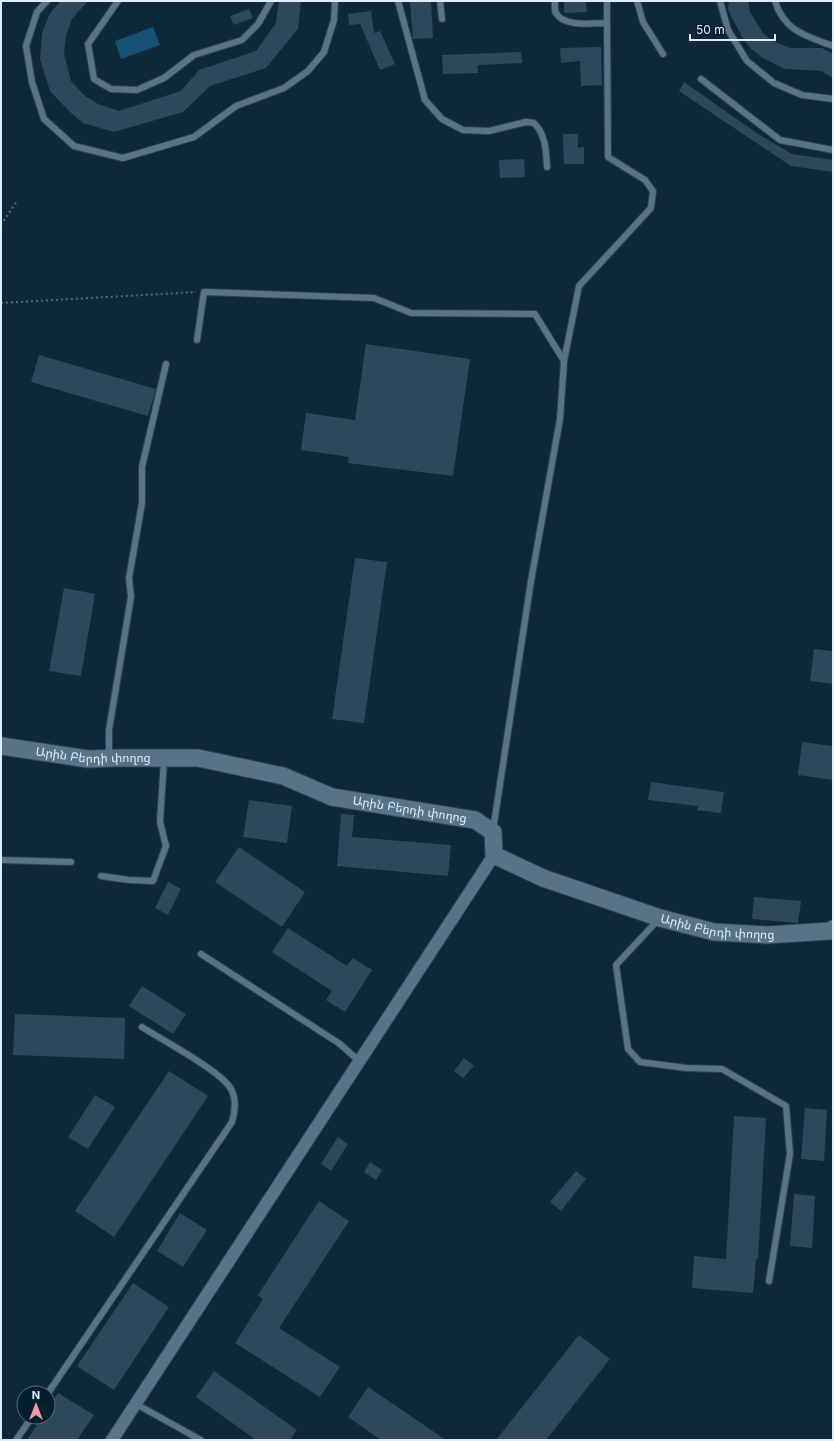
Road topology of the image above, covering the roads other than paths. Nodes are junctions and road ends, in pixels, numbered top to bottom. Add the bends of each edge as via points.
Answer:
1 (47, 1) edge
2 (118, 1) edge
3 (271, 1) edge
4 (335, 1) edge
5 (398, 1) edge
6 (440, 1) edge
7 (555, 1) edge
8 (607, 1) edge
9 (637, 1) edge
10 (720, 1) edge
11 (775, 1) edge
12 (442, 19) dead end
13 (607, 23) junction
14 (833, 46) edge
15 (663, 54) dead end
16 (701, 79) dead end
17 (833, 99) edge
18 (833, 150) edge
19 (547, 167) dead end
20 (197, 340) dead end
21 (564, 361) junction
22 (166, 364) dead end
23 (1, 746) edge
24 (109, 758) junction
25 (164, 758) junction
26 (493, 832) junction
27 (494, 856) junction
28 (1, 860) edge
29 (71, 862) dead end
30 (101, 876) dead end
31 (660, 918) junction
32 (833, 929) edge
33 (201, 954) dead end
34 (142, 1027) dead end
35 (359, 1061) junction
36 (769, 1281) dead end
37 (53, 1385) edge
38 (136, 1404) junction
39 (26, 1425) edge
40 (16, 1440) edge
41 (112, 1440) edge
42 (201, 1440) edge

1 - 4 lane via 37,12 26,46 32,82 44,119 74,146 123,158 194,137 236,106 284,88 308,71 324,52 334,20
2 - 3 lane via 88,44 94,79 111,89 137,90 164,78 194,56 242,40 258,24
5 - 19 lane via 425,100 442,119 463,130 489,131 526,122 534,123 545,141
6 - 12 lane
7 - 13 lane via 555,12 565,21
8 - 13 lane
9 - 15 lane via 643,22
10 - 17 lane via 728,30 747,61 774,83 802,95
11 - 14 lane via 783,20 798,33
13 - 21 lane via 608,157 645,180 653,191 651,208 579,286
16 - 18 lane via 780,140
20 - 21 lane via 204,292 374,298 411,313 535,314
21 - 26 lane via 560,419 531,581
22 - 24 lane via 142,467 142,503 129,578 131,597 109,730
23 - 24 street, Արին Բերդի փողոց via 88,760
24 - 25 street, Արին Բերդի փողոց
25 - 26 street, Արին Բերդի փողոց via 198,758 237,765 283,776 332,797 475,820
25 - 30 lane via 160,822 166,846 153,881
26 - 27 street
27 - 31 street, Արին Բերդի փողոց via 543,878
27 - 35 street
28 - 29 lane
31 - 32 street, Արին Բերդի փողոց via 714,932 737,934 767,935
31 - 36 lane via 616,964 628,1049 640,1062 686,1068 722,1069 786,1106 790,1154
33 - 35 lane via 340,1044
34 - 37 lane via 215,1073 231,1089 236,1108 232,1122
35 - 38 street
38 - 41 street
38 - 42 lane
39 - 40 lane

